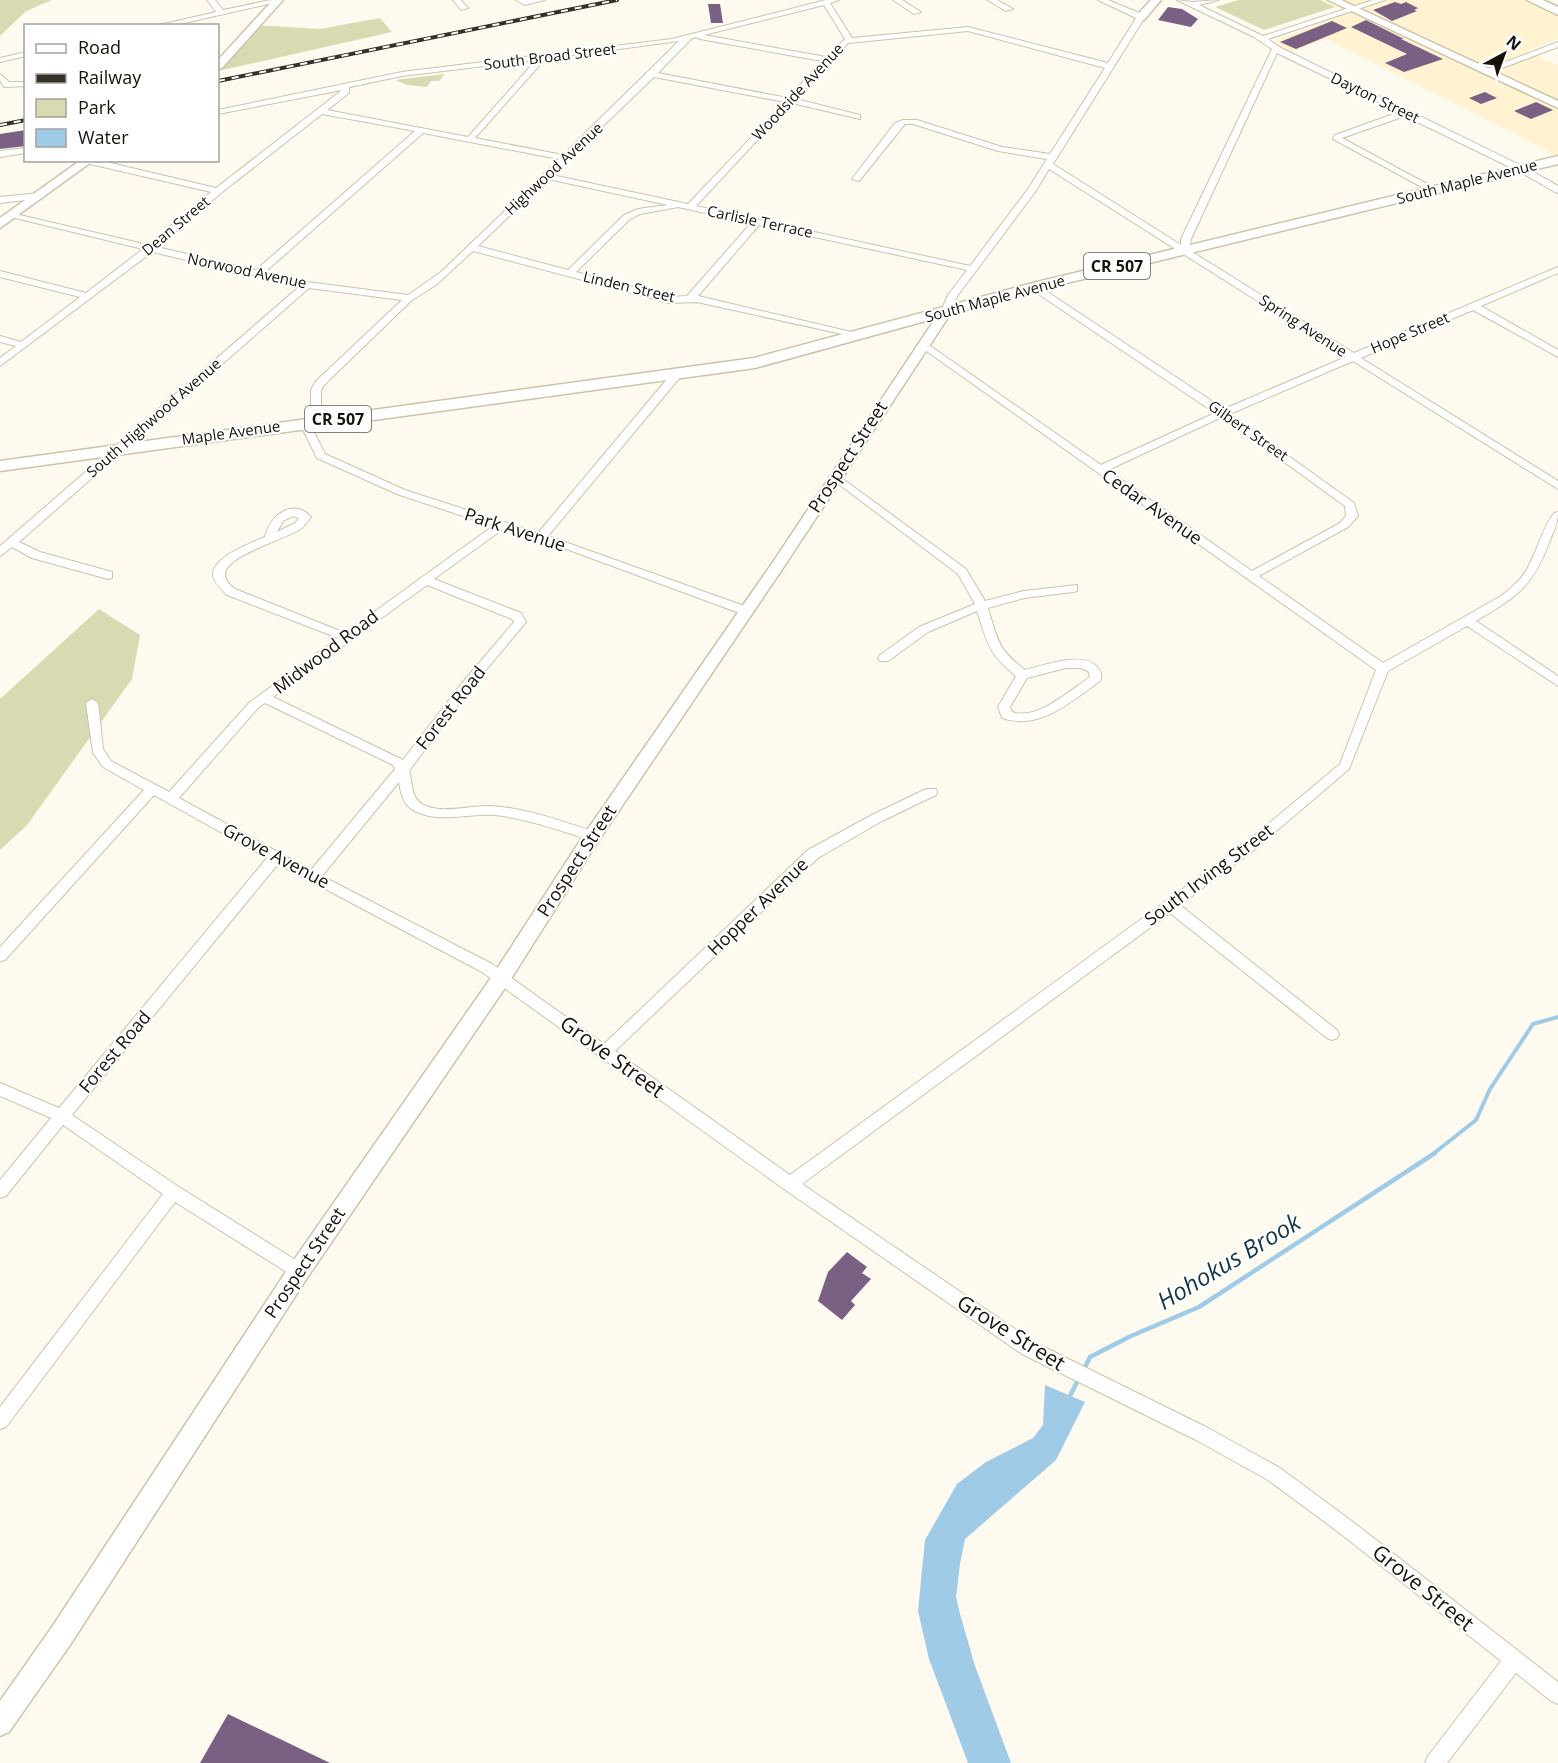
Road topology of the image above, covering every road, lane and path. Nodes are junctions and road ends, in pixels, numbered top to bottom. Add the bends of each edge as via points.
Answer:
1 (210, 0) edge
2 (457, 0) edge
3 (541, 0) edge
4 (835, 0) edge
5 (897, 0) edge
6 (991, 0) edge
7 (1102, 0) edge
8 (1156, 0) edge
9 (1181, 0) edge
10 (1215, 0) edge
11 (1333, 0) edge
12 (1381, 0) edge
13 (1533, 0) edge
14 (278, 1) edge
15 (523, 1) edge
16 (1195, 1) edge
17 (826, 3) junction
18 (464, 8) dead end
19 (1009, 9) dead end
20 (1352, 9) junction
21 (1558, 11) edge
22 (917, 12) dead end
23 (221, 13) junction
24 (1140, 17) junction
25 (168, 24) edge
26 (692, 36) junction
27 (1261, 39) junction
28 (849, 40) junction
29 (1558, 44) edge
30 (1276, 49) junction
31 (24, 54) edge
32 (542, 58) junction
33 (0, 60) edge
34 (828, 60) junction
35 (219, 65) edge
36 (1108, 66) junction
37 (1486, 71) junction
38 (653, 74) junction
39 (0, 76) edge
40 (24, 84) edge
41 (344, 86) junction
42 (305, 94) junction
43 (790, 101) junction
44 (332, 102) junction
45 (1558, 105) edge
46 (322, 111) junction
47 (219, 112) edge
48 (1405, 113) junction
49 (857, 117) dead end
50 (422, 130) junction
51 (470, 139) junction
52 (24, 150) edge
53 (0, 154) edge
54 (566, 158) junction
55 (1558, 160) edge
56 (1050, 161) junction
57 (88, 162) edge
58 (93, 162) edge
59 (1521, 169) junction
60 (546, 176) junction
61 (856, 178) dead end
62 (1434, 190) junction
63 (1558, 190) edge
64 (218, 191) junction
65 (40, 196) junction
66 (0, 200) edge
67 (687, 206) junction
68 (11, 216) junction
69 (758, 222) junction
70 (0, 224) edge
71 (472, 248) junction
72 (149, 249) junction
73 (1185, 249) junction
74 (973, 269) junction
75 (1558, 270) edge
76 (570, 273) junction
77 (0, 274) edge
78 (257, 274) junction
79 (308, 285) junction
80 (1034, 287) junction
81 (86, 296) junction
82 (412, 297) junction
83 (691, 298) junction
84 (1473, 306) junction
85 (945, 313) junction
86 (857, 336) junction
87 (0, 339) edge
88 (22, 345) junction
89 (923, 345) junction
90 (1558, 354) edge
91 (1352, 358) junction
92 (0, 363) edge
93 (677, 374) junction
94 (1223, 413) junction
95 (313, 422) junction
96 (120, 448) junction
97 (0, 465) edge
98 (1099, 470) junction
99 (836, 477) junction
100 (1558, 486) edge
101 (1558, 514) edge
102 (501, 525) junction
103 (540, 538) junction
104 (270, 539) dead end
105 (11, 542) junction
106 (0, 552) edge
107 (108, 575) dead end
108 (1251, 576) junction
109 (424, 580) junction
110 (1073, 588) dead end
111 (981, 604) junction
112 (746, 611) junction
113 (1467, 621) junction
114 (345, 637) junction
115 (884, 658) dead end
116 (1383, 669) junction
117 (1023, 675) junction
118 (1558, 682) edge
119 (264, 698) junction
120 (92, 703) dead end
121 (403, 769) junction
122 (151, 790) junction
123 (931, 792) dead end
124 (170, 800) junction
125 (593, 836) junction
126 (276, 857) junction
127 (313, 877) junction
128 (1171, 906) junction
129 (0, 956) edge
130 (502, 977) junction
131 (1332, 1034) dead end
132 (605, 1052) junction
133 (0, 1089) edge
134 (62, 1116) junction
135 (790, 1184) junction
136 (0, 1191) edge
137 (173, 1192) junction
138 (299, 1271) junction
139 (0, 1421) edge
140 (1513, 1660) junction
141 (1558, 1694) edge
142 (0, 1723) edge
143 (1436, 1763) edge

1 - 23 street
2 - 18 street
3 - 15 street
4 - 17 street, South Broad Street
5 - 22 street
6 - 19 street
7 - 24 street
8 - 24 main road, Prospect Street
9 - 16 street, Dayton Street
10 - 16 street
11 - 20 main road
12 - 20 street
13 - 21 main road
14 - 23 street
14 - 35 main road
16 - 27 street, Dayton Street
17 - 26 street, South Broad Street
17 - 28 street
20 - 27 street
20 - 37 main road
23 - 25 street
24 - 36 street, Prospect Street
26 - 32 street, South Broad Street
26 - 34 street
26 - 38 street, Highwood Avenue
27 - 30 street, Dayton Street
28 - 34 street, Woodside Avenue
28 - 36 street, Woodside Avenue via 968,29
29 - 37 street
30 - 48 street, Dayton Street
30 - 73 street via 1186,239
31 - 33 street
32 - 41 street, South Broad Street via 402,74
32 - 51 street
34 - 43 street, Woodside Avenue
36 - 56 street, Prospect Street
37 - 45 main road
38 - 43 street
38 - 54 street, Highwood Avenue
39 - 40 street via 7,85
41 - 42 street, South Broad Street
41 - 44 street, Dean Street via 346,91
42 - 44 street
42 - 47 street, South Broad Street
43 - 49 street
43 - 67 street, Woodside Avenue
44 - 46 street, Dean Street
46 - 50 street
46 - 64 street, Dean Street
48 - 59 street, Dayton Street
48 - 62 street via 1337,139
50 - 51 street
50 - 78 street
51 - 54 street
52 - 53 street
54 - 60 street, Highwood Avenue
55 - 59 main road, South Maple Avenue / CR 507
56 - 61 street via 909,122 898,125
56 - 73 street, Spring Avenue
56 - 74 street, Prospect Street
57 - 65 main road
58 - 64 street
59 - 62 main road, South Maple Avenue / CR 507
59 - 63 street, Dayton Street
60 - 67 street, Carlisle Terrace
60 - 71 street, Highwood Avenue
62 - 73 main road, South Maple Avenue / CR 507
64 - 72 street, Dean Street
65 - 66 street
65 - 68 main road
67 - 69 street, Carlisle Terrace
67 - 76 street via 627,217
68 - 70 main road
68 - 72 street, Norwood Avenue
69 - 74 street, Carlisle Terrace
69 - 83 street
71 - 76 street, Linden Street
71 - 82 street, Highwood Avenue
72 - 78 street, Norwood Avenue
72 - 81 street, Dean Street
73 - 80 main road, South Maple Avenue / CR 507
73 - 91 street, Spring Avenue
74 - 85 street, Prospect Street
75 - 84 street, Hope Street
76 - 83 street, Linden Street via 669,300
77 - 81 street
78 - 79 street, Norwood Avenue
79 - 82 street, Norwood Avenue
79 - 96 street, South Highwood Avenue
80 - 85 main road, South Maple Avenue / CR 507
80 - 94 street, Gilbert Street
81 - 88 street, Dean Street
82 - 95 street, Highwood Avenue via 320,383
83 - 86 street, Linden Street
84 - 90 street
84 - 91 street, Hope Street
85 - 86 main road, South Maple Avenue / CR 507
85 - 89 main road, Prospect Street
86 - 93 main road, South Maple Avenue / CR 507 via 755,363
87 - 88 street
88 - 92 street, Dean Street
89 - 98 street, Cedar Avenue
89 - 99 main road, Prospect Street
91 - 94 street, Hope Street
91 - 100 street, Spring Avenue
93 - 95 main road, Maple Avenue / CR 507
93 - 103 street
94 - 98 street, Hope Street
94 - 108 street, Gilbert Street via 1346,500 1353,510 1344,525
95 - 96 main road, Maple Avenue / CR 507
95 - 102 street, Park Avenue via 308,430 321,456 400,492
96 - 97 main road, Maple Avenue / CR 507
96 - 105 street, South Highwood Avenue
98 - 108 street, Cedar Avenue
99 - 111 street via 962,572
99 - 112 main road, Prospect Street
101 - 113 street via 1526,578 1505,599
102 - 103 street, Park Avenue
102 - 109 street, Midwood Road
103 - 112 street, Park Avenue
104 - 114 street via 224,563 219,576 224,588
105 - 106 street, South Highwood Avenue
105 - 107 street via 36,555
108 - 116 street, Cedar Avenue
109 - 114 street, Midwood Road
109 - 121 street, Forest Road via 517,616 520,622
110 - 111 street
111 - 115 street via 918,633
111 - 117 street via 995,648
112 - 125 main road, Prospect Street
113 - 116 street
113 - 118 street
114 - 119 street, Midwood Road
116 - 128 street, South Irving Street via 1346,766
117 - 117 street via 1066,664 1086,665 1097,676 1052,708 1017,720 1006,715 1004,707
119 - 121 street via 390,757
119 - 124 street, Midwood Road
120 - 122 street, Grove Avenue via 100,757
121 - 125 street via 407,796 411,803 426,811 500,811
121 - 127 street, Forest Road
122 - 124 street, Grove Avenue
122 - 129 street
123 - 132 street, Hopper Avenue via 813,854
124 - 126 street, Grove Avenue
125 - 130 main road, Prospect Street
126 - 127 street, Grove Avenue
126 - 134 street, Forest Road
127 - 130 street, Grove Avenue
128 - 131 street
128 - 135 street, South Irving Street
130 - 132 street, Grove Street
130 - 138 main road, Prospect Street
132 - 135 street, Grove Street
133 - 134 street
134 - 136 street, Forest Road
134 - 137 street
135 - 140 street, Grove Street via 1028,1348 1238,1452 1274,1474
137 - 138 street
137 - 139 street
138 - 142 main road, Prospect Street
140 - 141 street, Grove Street
140 - 143 street

